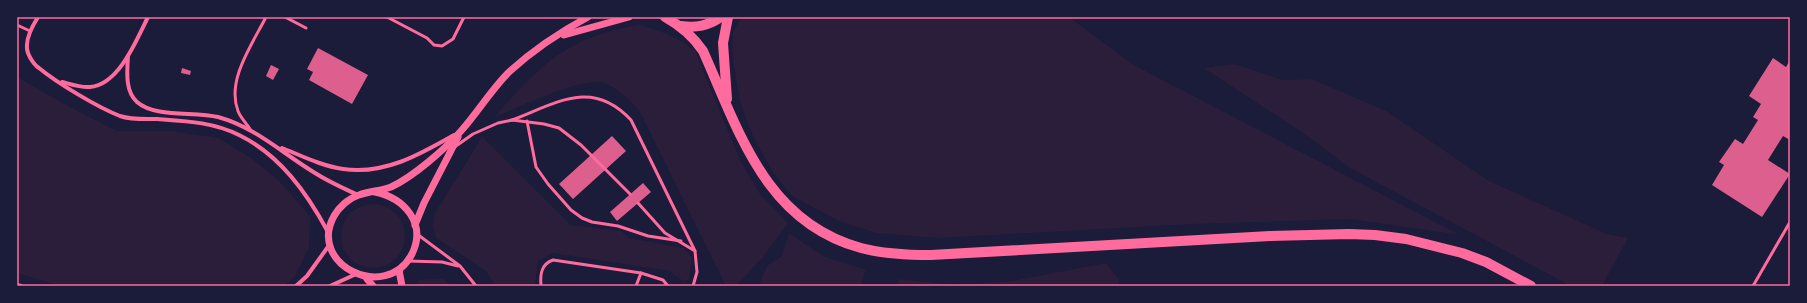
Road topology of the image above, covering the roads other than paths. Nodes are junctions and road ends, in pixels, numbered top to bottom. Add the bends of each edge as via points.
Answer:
1 (38, 17) edge
2 (148, 17) edge
3 (266, 17) edge
4 (285, 17) edge
5 (387, 17) edge
6 (464, 17) edge
7 (588, 17) edge
8 (629, 17) edge
9 (665, 17) edge
10 (721, 17) edge
11 (728, 17) edge
12 (17, 25) edge
13 (680, 26) junction
14 (306, 28) dead end
15 (30, 31) junction
16 (556, 37) junction
17 (128, 56) junction
18 (56, 80) junction
19 (727, 106) junction
20 (512, 120) junction
21 (527, 120) junction
22 (250, 129) junction
23 (461, 132) junction
24 (276, 146) junction
25 (451, 149) junction
26 (375, 192) junction
27 (630, 194) dead end
28 (358, 195) junction
29 (638, 203) dead end
30 (1790, 222) edge
31 (416, 229) junction
32 (329, 232) junction
33 (682, 241) junction
34 (330, 244) junction
35 (695, 251) junction
36 (408, 261) junction
37 (460, 266) junction
38 (399, 270) junction
39 (641, 273) junction
40 (354, 275) junction
41 (368, 279) junction
42 (17, 284) edge
43 (22, 286) edge
44 (296, 286) edge
45 (330, 286) edge
46 (373, 286) edge
47 (402, 286) edge
48 (476, 286) edge
49 (541, 286) edge
50 (636, 286) edge
51 (668, 286) edge
52 (693, 286) edge
53 (1531, 286) edge
54 (1753, 286) edge

1 - 15 street
2 - 17 street
3 - 22 lane via 239,73 235,92 238,110
4 - 14 lane
5 - 6 lane via 427,38 434,45 442,46 452,39
7 - 16 street
8 - 16 street
9 - 13 main road
10 - 13 main road via 709,25 695,28
11 - 19 main road via 723,43
12 - 15 lane
13 - 19 main road via 695,39
15 - 18 street via 26,46 30,57 38,68
16 - 23 street via 508,73
17 - 18 street via 112,76 90,87
17 - 22 street via 127,81 137,102 145,107 217,117
18 - 32 street via 121,116 214,125 240,136 260,148 299,185
19 - 53 main road via 739,134 768,184 788,207 808,223 861,248 896,254 931,255 1270,236 1375,235 1462,253 1486,262
20 - 21 lane
20 - 25 lane via 473,134
20 - 35 lane via 574,97 605,100 619,107 631,120
21 - 27 lane via 559,128 581,145
21 - 33 lane via 536,167 571,210 592,222 618,226 648,236
22 - 24 street
23 - 24 street via 420,154 378,169 342,169
23 - 25 street
23 - 26 street via 408,178
24 - 28 street via 314,173
25 - 31 street via 424,202
26 - 28 street
26 - 31 street via 388,195 400,202 409,212
28 - 32 street via 346,201 337,211 331,221
29 - 33 lane via 665,233
30 - 54 lane
31 - 36 street via 414,249
31 - 37 lane
32 - 34 street
33 - 35 lane
34 - 40 street via 343,268
34 - 44 street via 307,276
35 - 52 lane via 697,272
36 - 37 lane via 442,262
36 - 38 street
37 - 48 lane
38 - 41 street via 384,278
38 - 47 street
39 - 49 lane via 553,260 547,262 543,268
39 - 50 lane
39 - 51 lane via 663,280
40 - 41 street
40 - 45 street
41 - 46 street
42 - 43 street

